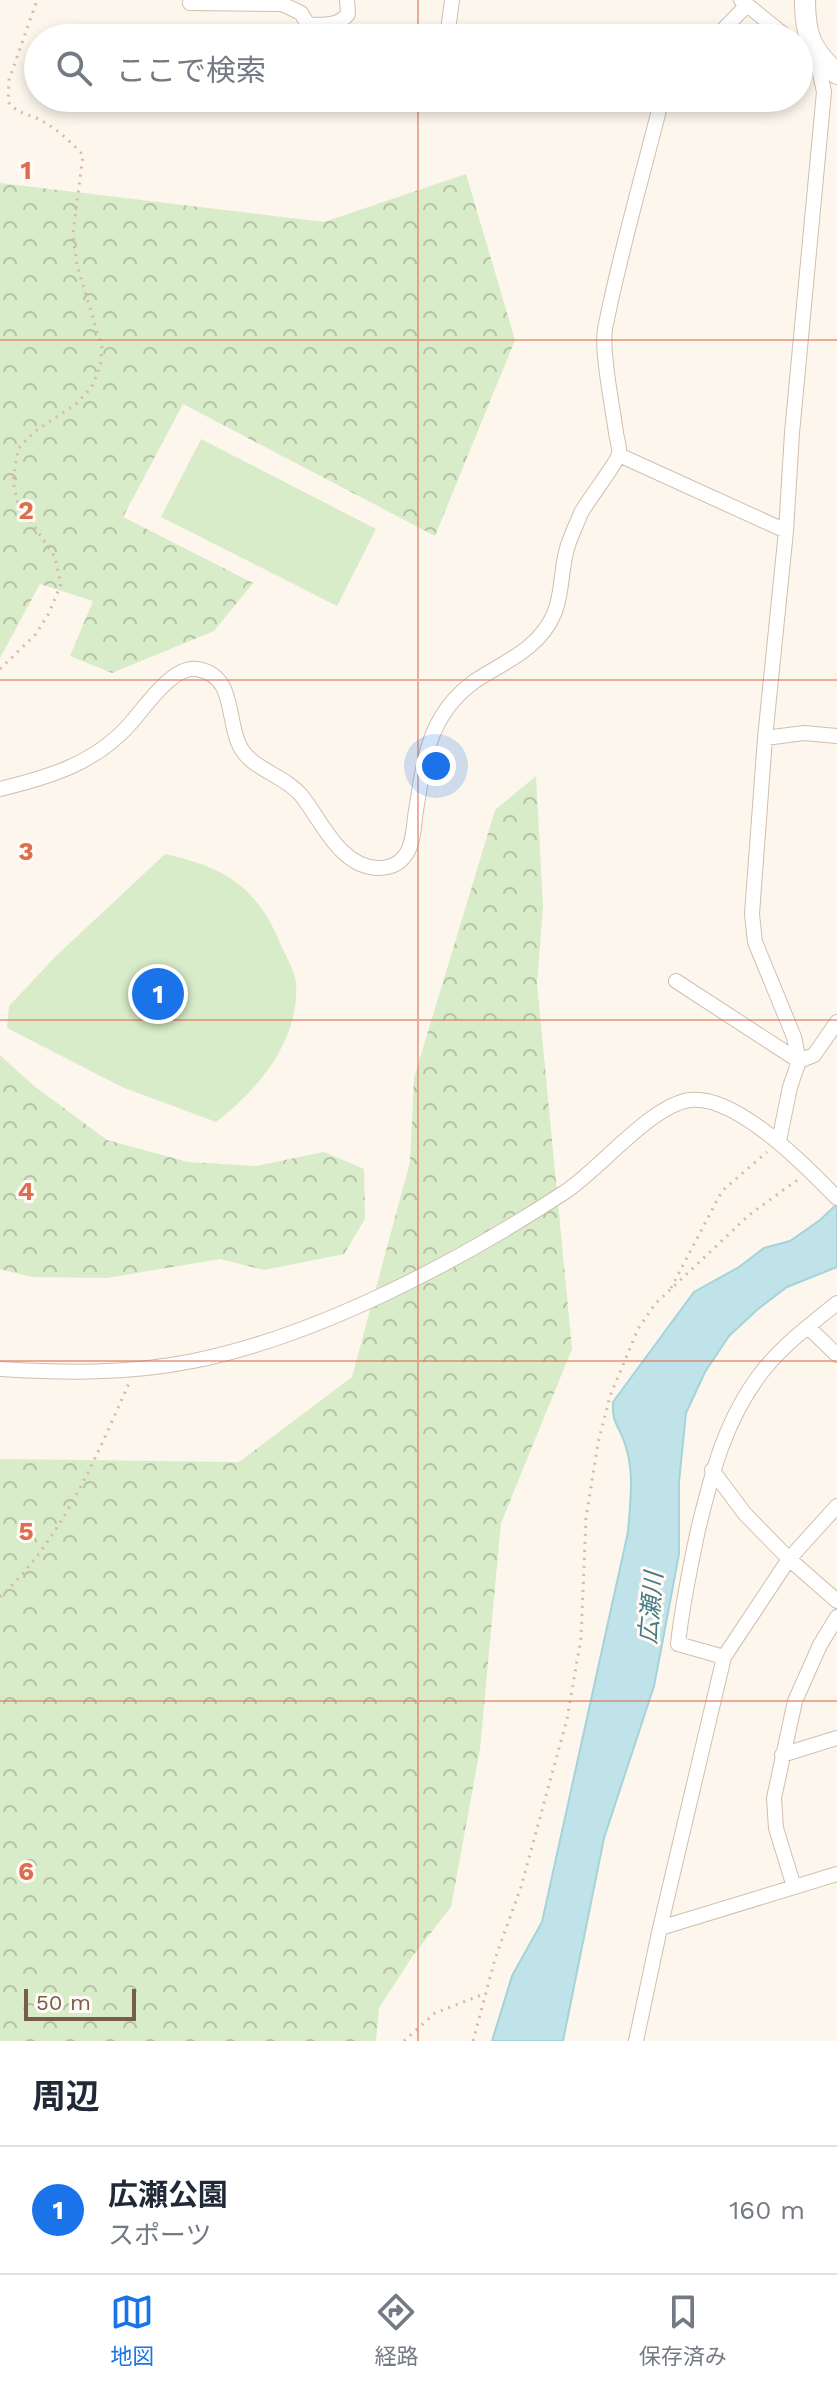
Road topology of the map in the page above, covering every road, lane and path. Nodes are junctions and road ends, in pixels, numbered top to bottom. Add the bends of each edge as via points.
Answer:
1 (37, 0) edge
2 (191, 0) edge
3 (347, 0) edge
4 (452, 0) edge
5 (805, 0) edge
6 (744, 3) edge
7 (29, 24) edge
8 (307, 24) edge
9 (337, 24) edge
10 (449, 24) edge
11 (727, 24) edge
12 (770, 24) edge
13 (805, 24) edge
14 (24, 37) edge
15 (813, 54) edge
16 (813, 63) edge
17 (837, 74) edge
18 (659, 112) edge
19 (619, 455) junction
20 (786, 531) junction
21 (0, 669) edge
22 (837, 736) edge
23 (765, 738) junction
24 (0, 789) edge
25 (676, 981) dead end
26 (837, 1022) edge
27 (799, 1061) junction
28 (779, 1141) junction
29 (810, 1171) dead end
30 (833, 1194) edge
31 (670, 1291) junction
32 (837, 1303) edge
33 (808, 1327) junction
34 (837, 1355) edge
35 (0, 1369) edge
36 (136, 1369) junction
37 (712, 1470) junction
38 (837, 1506) edge
39 (789, 1559) junction
40 (0, 1597) edge
41 (837, 1601) edge
42 (837, 1617) edge
43 (724, 1657) junction
44 (837, 1738) edge
45 (782, 1755) junction
46 (837, 1874) edge
47 (794, 1887) junction
48 (660, 1928) junction
49 (484, 1994) junction
50 (404, 2041) edge
51 (473, 2041) edge
52 (636, 2041) edge

1 - 7 path
2 - 8 street via 282,4 301,13
3 - 9 street via 348,14
4 - 10 street
5 - 13 street
6 - 11 street
6 - 12 street
14 - 21 path via 9,80 8,102 83,155 73,234 102,348 91,388 18,449 13,481 17,501 55,557 61,584 36,634
15 - 17 street
16 - 20 street via 824,92
18 - 19 street via 604,334
19 - 20 street
19 - 24 street via 582,513 566,550 554,614 537,639 474,682 444,711 430,743 412,843 390,867 365,867 351,859 300,795 244,754 225,688 197,669 170,680 102,750 52,776
20 - 23 street
22 - 23 street
23 - 27 street via 752,914 755,942
25 - 27 street
26 - 27 street via 814,1055
27 - 28 street
28 - 30 street
28 - 31 path via 722,1191
28 - 36 street via 717,1102 672,1105 575,1185 520,1222 370,1301 268,1341 193,1361
29 - 31 path via 749,1215
31 - 49 path via 638,1329 610,1396 586,1518 581,1638 567,1719 521,1887
32 - 33 street
33 - 34 street
33 - 37 street via 745,1395
35 - 36 street
36 - 40 path via 96,1458 46,1545
37 - 39 street
37 - 43 street via 682,1600 678,1644
38 - 39 street
39 - 41 street
39 - 43 street
42 - 45 street via 807,1670
43 - 48 street
44 - 45 street
45 - 47 street via 773,1811
46 - 47 street
47 - 48 street
48 - 52 street
49 - 50 path via 435,2013
49 - 51 path

